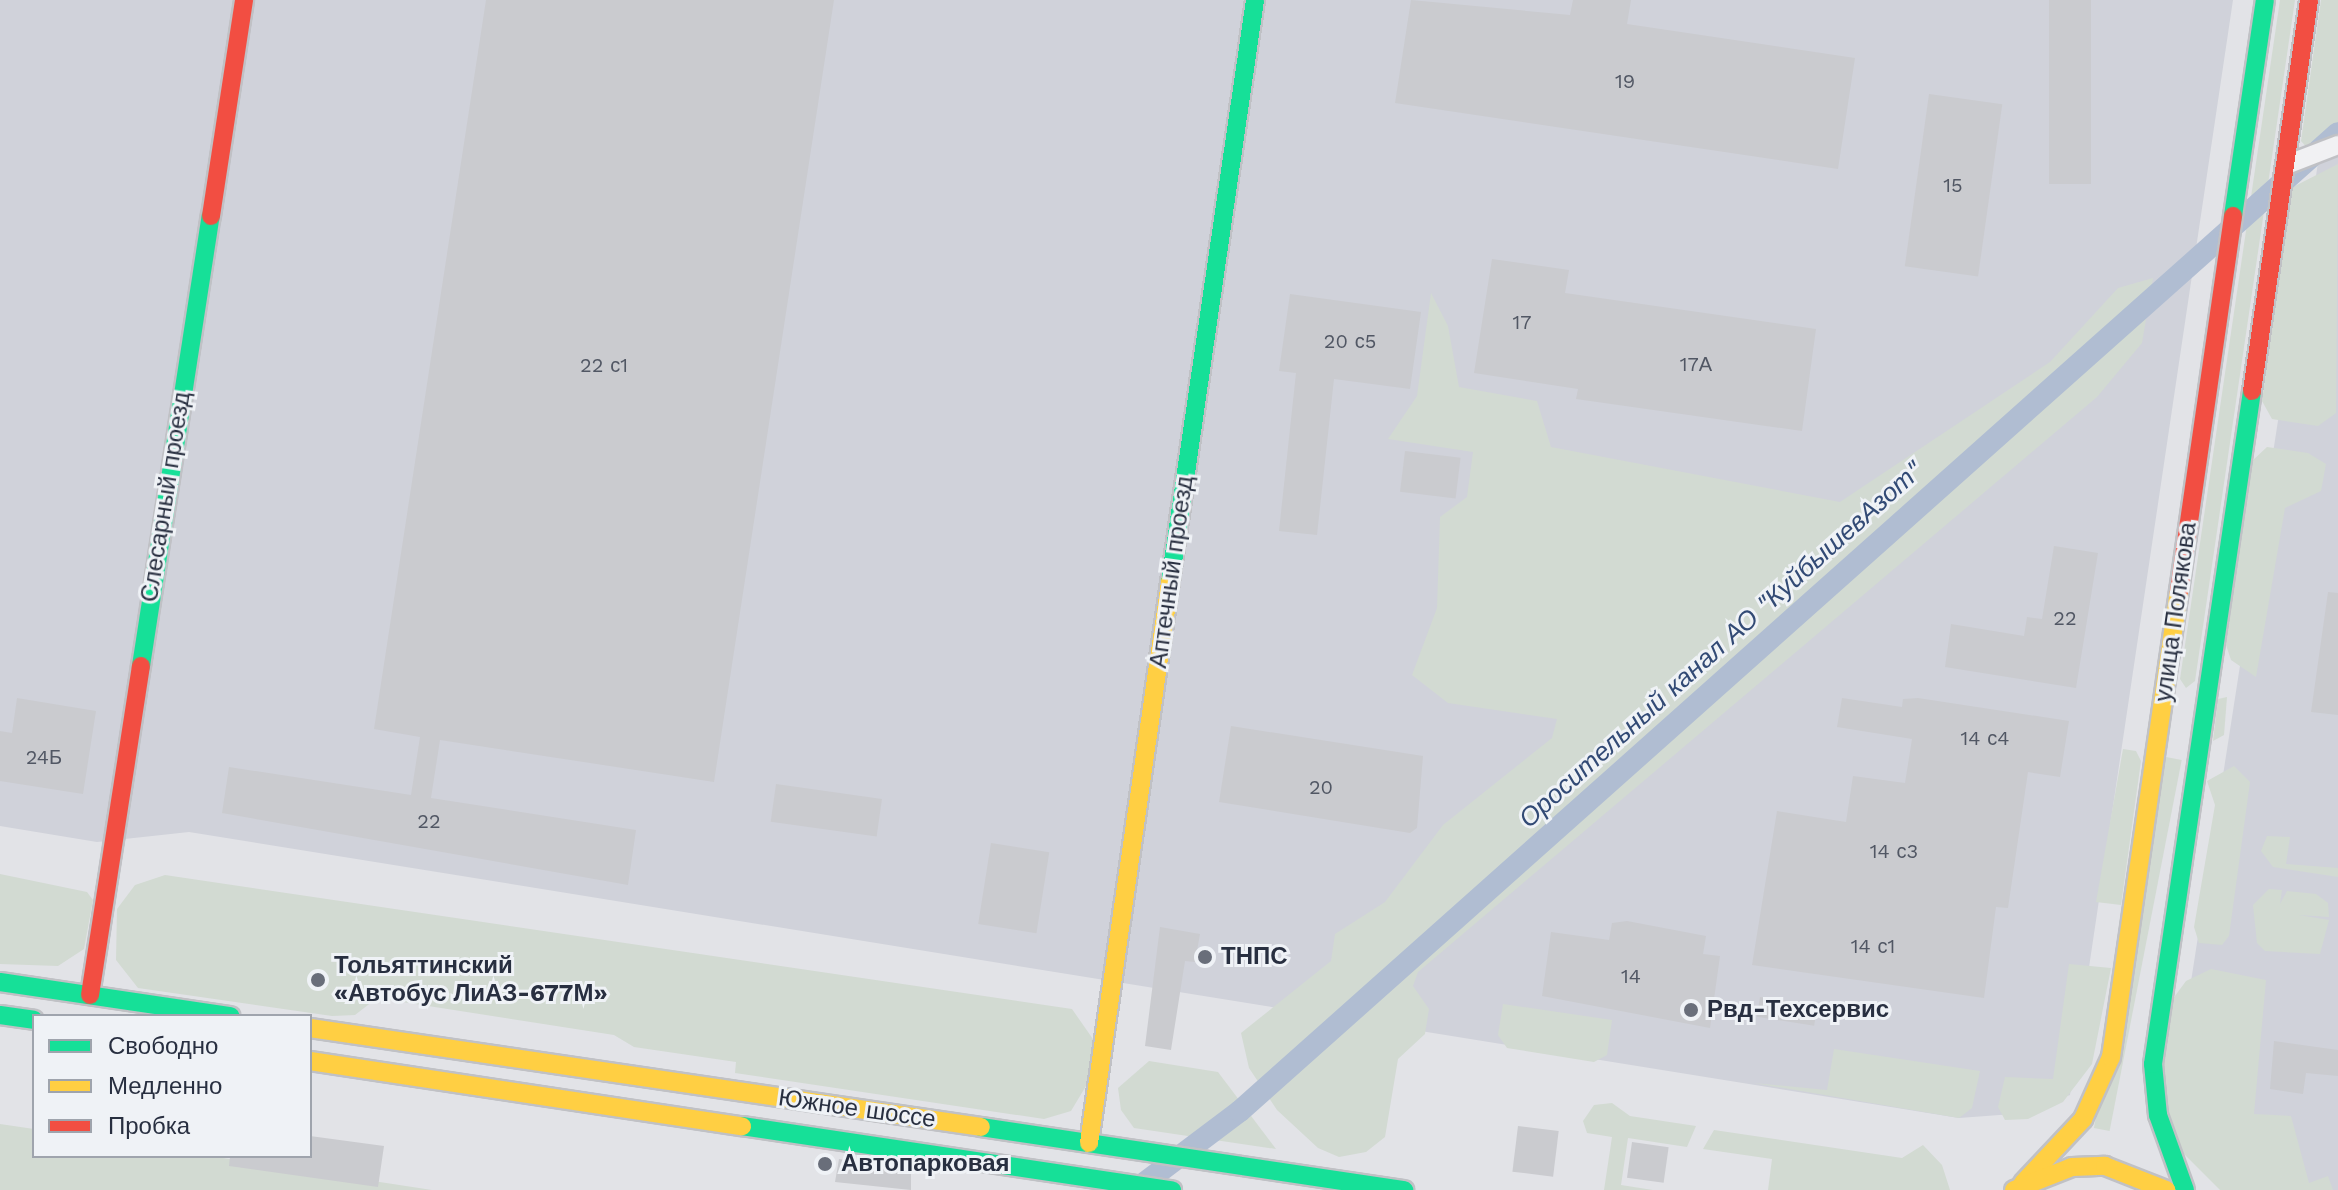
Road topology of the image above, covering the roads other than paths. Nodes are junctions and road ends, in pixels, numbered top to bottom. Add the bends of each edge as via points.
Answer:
1 (244, 0) edge
2 (1255, 0) edge
3 (2265, 0) edge
4 (2309, 0) edge
5 (2338, 145) edge
6 (2286, 165) junction
7 (2161, 712) junction
8 (2204, 719) junction
9 (0, 982) edge
10 (90, 995) junction
11 (218, 1014) edge
12 (0, 1015) edge
13 (32, 1020) edge
14 (312, 1028) edge
15 (312, 1061) edge
16 (1089, 1143) junction
17 (1137, 1188) edge
18 (1172, 1190) edge
19 (1404, 1190) edge
20 (2014, 1190) edge
21 (2166, 1190) edge
22 (2185, 1190) edge

1 - 10 main road, Слесарный проезд
2 - 16 main road, Аптечный проезд
3 - 7 main road, улица Полякова
4 - 6 main road, улица Полякова
5 - 6 street
6 - 8 main road, улица Полякова
7 - 8 main road
7 - 20 main road, улица Полякова via 2111,1057 2083,1119
8 - 22 main road, улица Полякова via 2153,1064 2158,1115
9 - 10 main road
10 - 11 main road
12 - 13 main road
14 - 16 main road, Южное шоссе
15 - 17 main road, Южное шоссе
16 - 19 main road, Южное шоссе
17 - 18 main road, Южное шоссе
20 - 21 main road via 2072,1167 2105,1166

